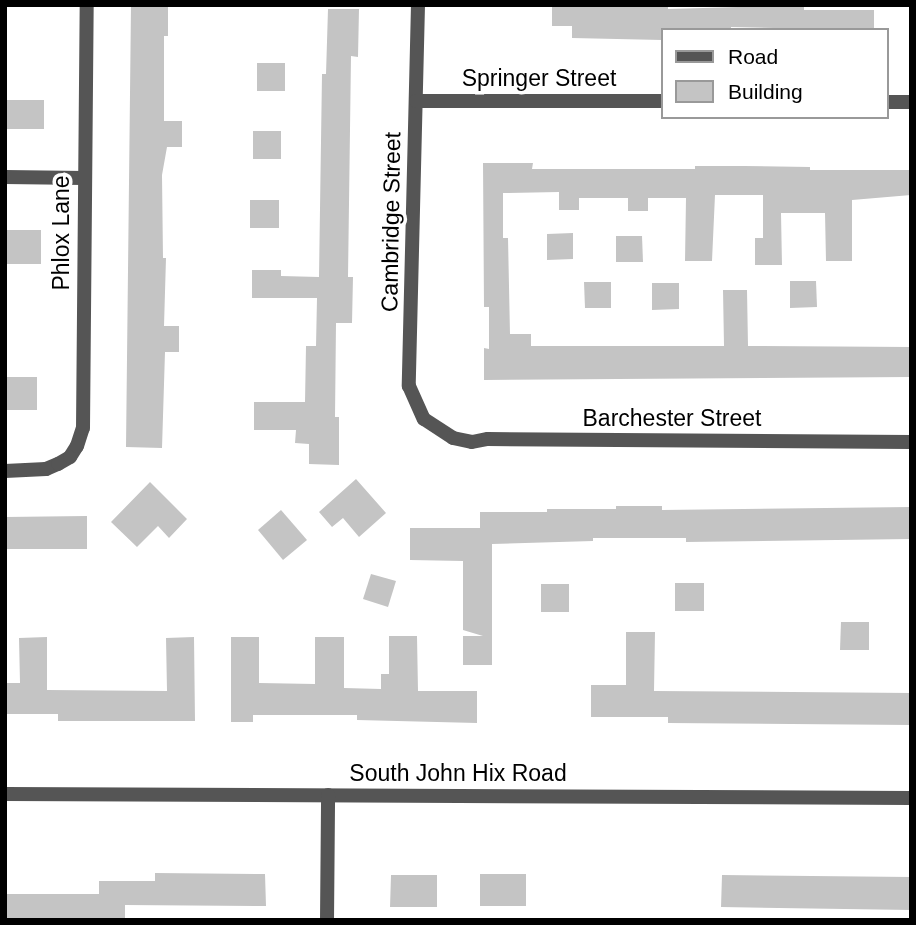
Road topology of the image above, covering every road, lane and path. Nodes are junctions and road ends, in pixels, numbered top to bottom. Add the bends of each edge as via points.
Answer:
1 (87, 5) edge
2 (418, 5) edge
3 (416, 100) junction
4 (660, 101) edge
5 (888, 102) edge
6 (911, 102) edge
7 (5, 177) edge
8 (84, 178) junction
9 (436, 430) joint
10 (911, 442) edge
11 (5, 471) edge
12 (5, 794) edge
13 (328, 795) junction
14 (911, 799) edge
15 (327, 920) edge

1 - 8 street, Phlox Lane
2 - 3 street, Cambridge Street
3 - 4 street, Springer Street
3 - 9 street, Cambridge Street via 409,386 424,419
5 - 6 street
7 - 8 street
8 - 11 street, Phlox Lane via 83,428 70,457 46,469
9 - 10 street, Barchester Street via 472,442
12 - 13 street, South John Hix Road
13 - 14 street, South John Hix Road
13 - 15 street

